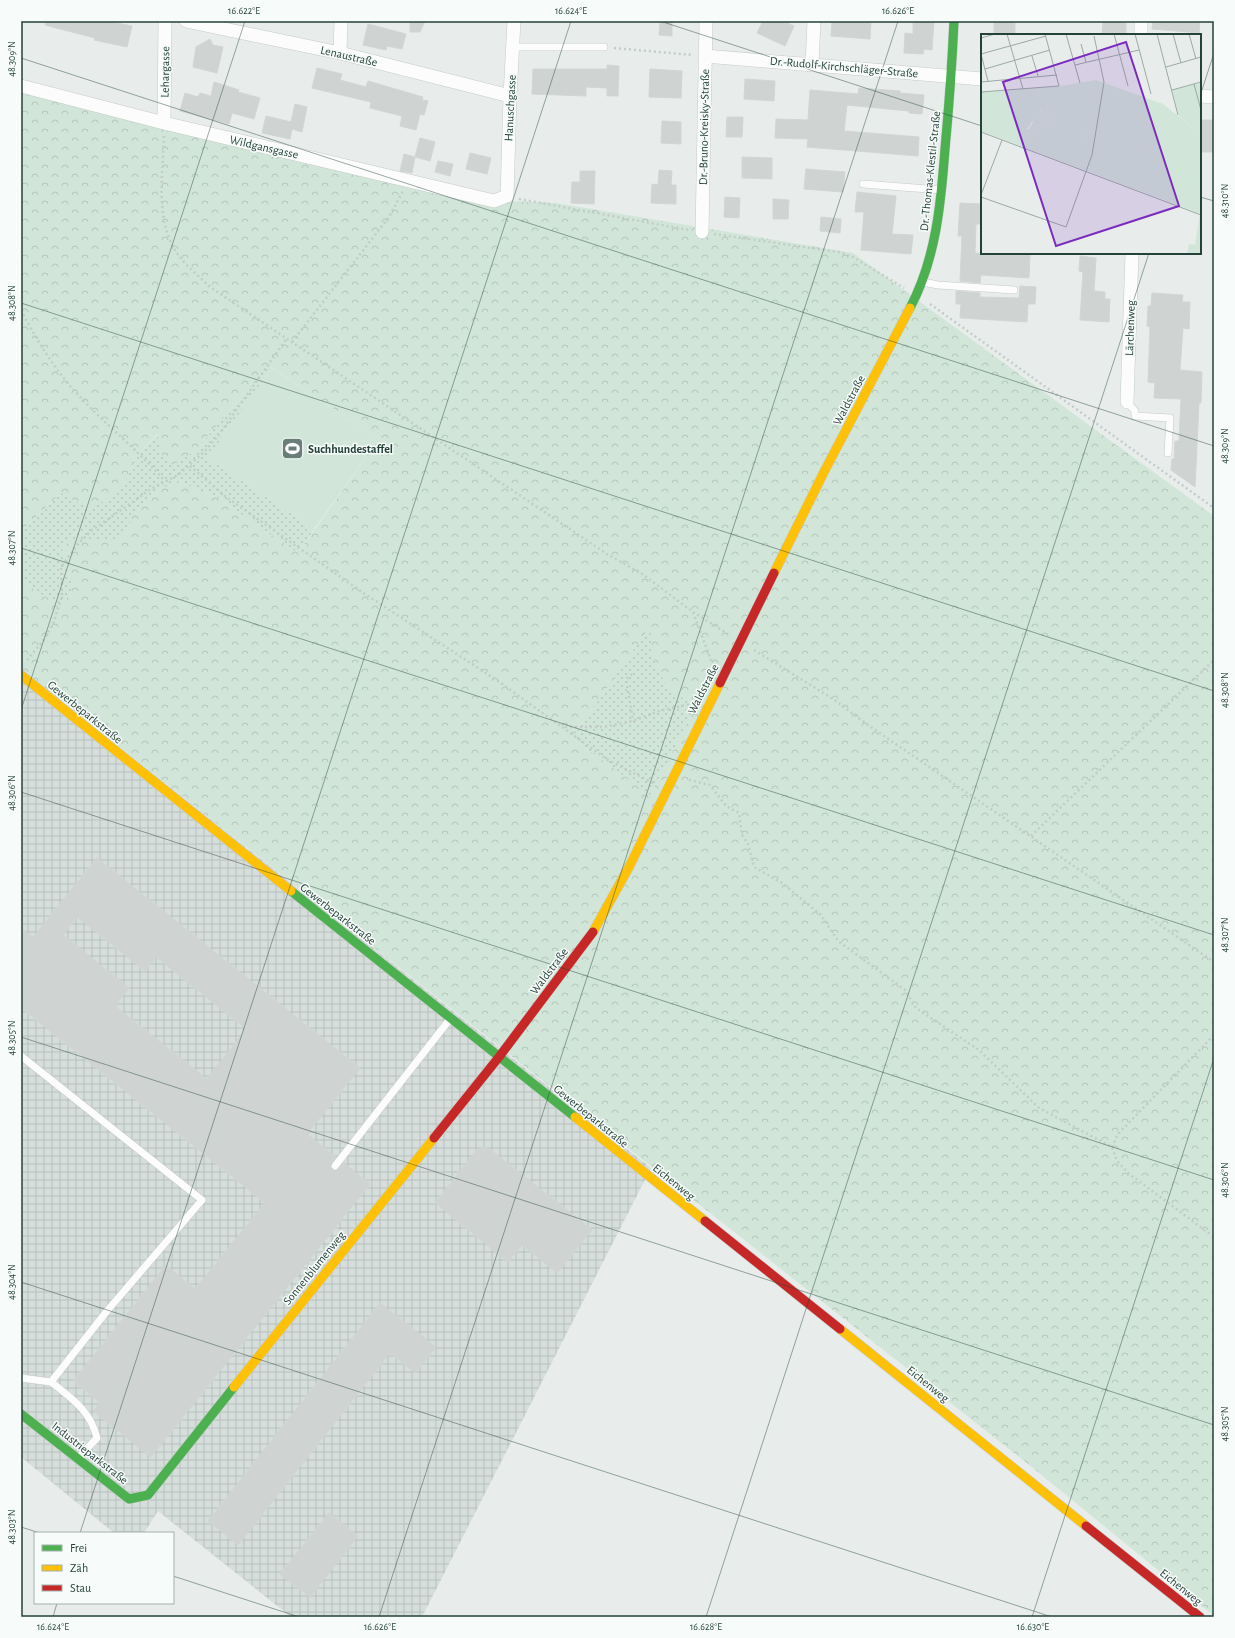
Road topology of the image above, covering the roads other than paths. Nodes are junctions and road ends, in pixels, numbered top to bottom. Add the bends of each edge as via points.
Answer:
1 (166, 21) edge
2 (186, 21) edge
3 (341, 21) edge
4 (514, 21) edge
5 (706, 21) edge
6 (814, 21) edge
7 (954, 21) edge
8 (1142, 21) edge
9 (1141, 34) edge
10 (514, 47) junction
11 (604, 47) road end
12 (340, 53) junction
13 (705, 56) junction
14 (812, 65) junction
15 (952, 76) junction
16 (981, 79) edge
17 (21, 86) edge
18 (510, 96) junction
19 (1201, 96) edge
20 (1214, 97) edge
21 (164, 123) junction
22 (863, 184) dead end
23 (942, 190) junction
24 (507, 196) joint
25 (702, 232) road end
26 (1132, 254) edge
27 (921, 282) junction
28 (1014, 290) dead end
29 (905, 318) joint
30 (1127, 402) joint
31 (1168, 453) dead end
32 (21, 675) edge
33 (450, 1019) junction
34 (21, 1056) edge
35 (498, 1056) junction
36 (335, 1166) dead end
37 (640, 1170) joint
38 (21, 1378) edge
39 (51, 1382) junction
40 (21, 1414) edge
41 (78, 1458) junction
42 (148, 1495) joint
43 (1200, 1617) edge

1 - 21 street, Lehargasse
2 - 12 street, Lenaustraße
3 - 12 street
4 - 10 street, Hanuschgasse
5 - 13 street, Dr.-Bruno-Kreisky-Straße
6 - 14 street
7 - 15 street, Dr.-Thomas-Klestil-Straße
8 - 9 street
10 - 11 lane
10 - 18 street, Hanuschgasse
12 - 18 street, Lenaustraße
13 - 14 street, Dr.-Rudolf-Kirchschläger-Straße
13 - 25 street, Dr.-Bruno-Kreisky-Straße
14 - 15 street, Dr.-Rudolf-Kirchschläger-Straße
15 - 16 street, Dr.-Rudolf-Kirchschläger-Straße
15 - 23 street, Dr.-Thomas-Klestil-Straße
17 - 21 street, Wildgansgasse
18 - 24 street, Hanuschgasse
19 - 20 street
21 - 24 street, Wildgansgasse via 494,201
22 - 23 lane
23 - 27 street, Dr.-Thomas-Klestil-Straße via 935,238
26 - 30 street, Lärchenweg
27 - 28 lane
27 - 29 street, Dr.-Thomas-Klestil-Straße
29 - 35 street, Waldstraße via 825,470 597,927
30 - 31 lane via 1135,411 1135,416 1170,418
32 - 33 street, Gewerbeparkstraße
33 - 35 street, Gewerbeparkstraße
33 - 36 lane
34 - 39 lane via 202,1200 107,1311
35 - 37 street, Gewerbeparkstraße
35 - 42 street, Sonnenblumenweg
37 - 43 street, Eichenweg
38 - 39 lane
39 - 41 lane via 82,1407 95,1430 97,1438
40 - 41 street, Industrieparkstraße
41 - 42 street, Industrieparkstraße via 128,1499

